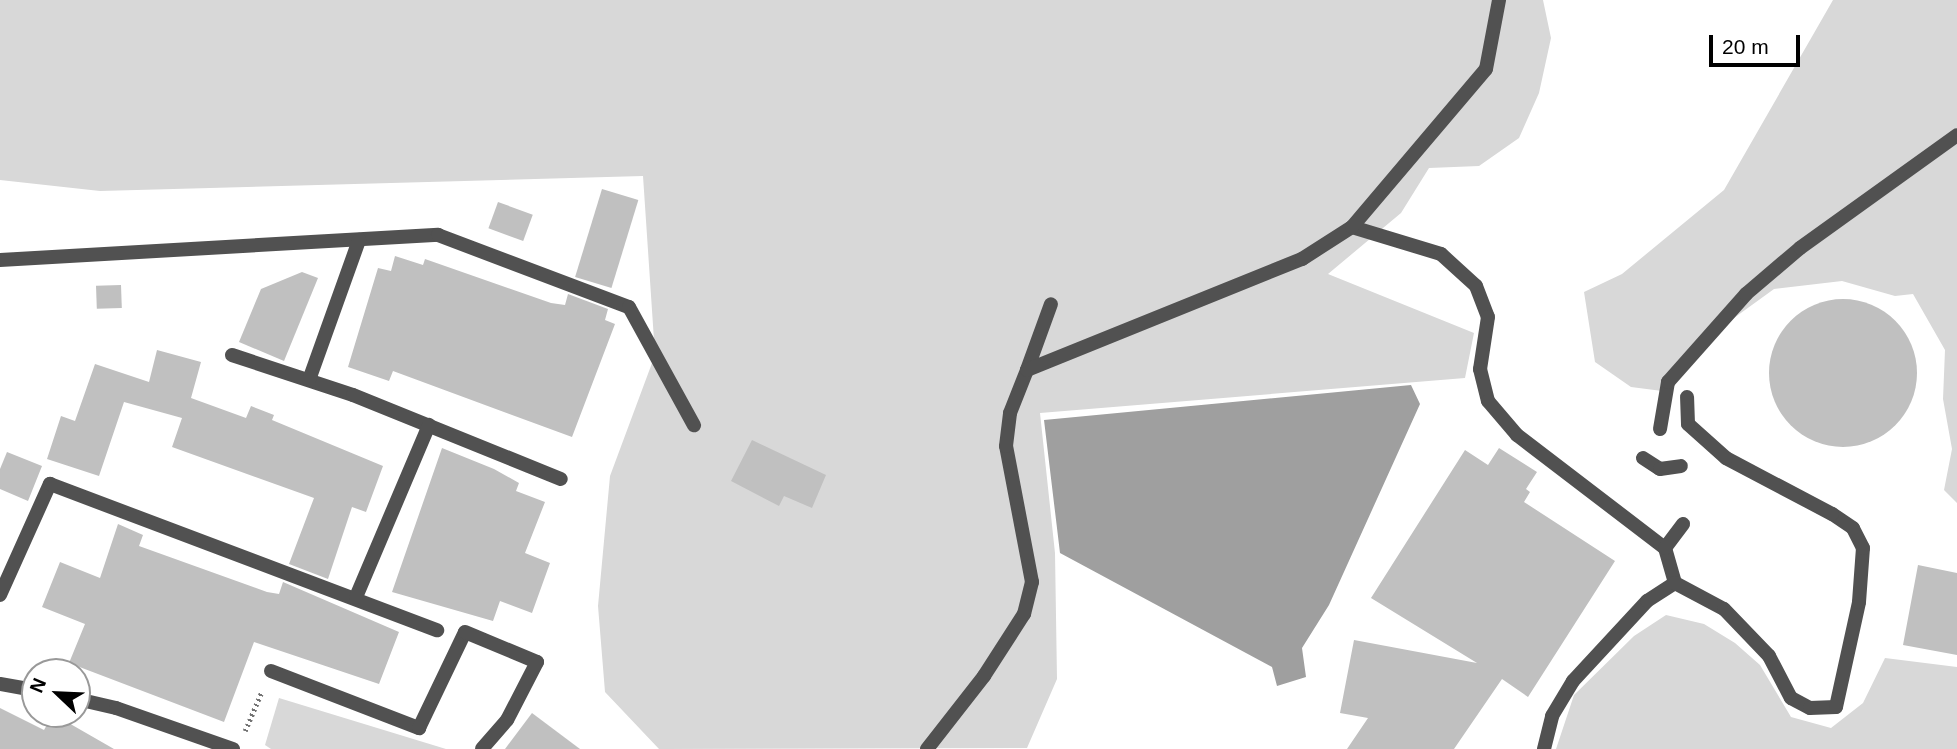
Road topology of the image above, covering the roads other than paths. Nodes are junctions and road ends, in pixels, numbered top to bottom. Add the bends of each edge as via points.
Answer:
1 (1499, 0) edge
2 (1957, 135) edge
3 (1352, 227) junction
4 (359, 240) junction
5 (0, 260) edge
6 (1051, 304) dead end
7 (232, 355) dead end
8 (1027, 370) junction
9 (309, 380) junction
10 (1687, 397) dead end
11 (429, 425) junction
12 (694, 425) dead end
13 (1660, 429) dead end
14 (1643, 458) dead end
15 (1681, 466) dead end
16 (561, 479) dead end
17 (1683, 524) dead end
18 (1665, 548) junction
19 (1675, 583) junction
20 (0, 595) edge
21 (356, 597) junction
22 (437, 630) dead end
23 (271, 671) road end
24 (0, 684) edge
25 (21, 688) edge
26 (91, 702) edge
27 (237, 743) edge
28 (482, 749) edge
29 (927, 749) edge
30 (1544, 749) edge

1 - 3 street via 1486,69
2 - 13 street via 1800,248 1746,294 1668,382
3 - 8 street via 1302,259
3 - 18 street via 1441,254 1476,286 1488,317 1480,369 1488,401 1517,435
4 - 5 street
4 - 9 street
4 - 12 street via 438,235 629,307
6 - 8 street
7 - 9 street
8 - 29 street via 1010,413 1006,446 1032,582 1024,614 984,676
9 - 11 street
10 - 19 street via 1688,424 1727,458 1832,514 1853,528 1863,548 1859,601 1836,707 1810,708 1791,698 1769,656 1724,610
11 - 16 street
11 - 21 street
14 - 15 street via 1660,469
17 - 18 street
18 - 19 street
19 - 30 street via 1647,601 1573,681 1552,716
20 - 21 street via 50,484
21 - 22 street
23 - 28 street via 419,728 465,632 537,662 507,720
24 - 25 street
26 - 27 street

